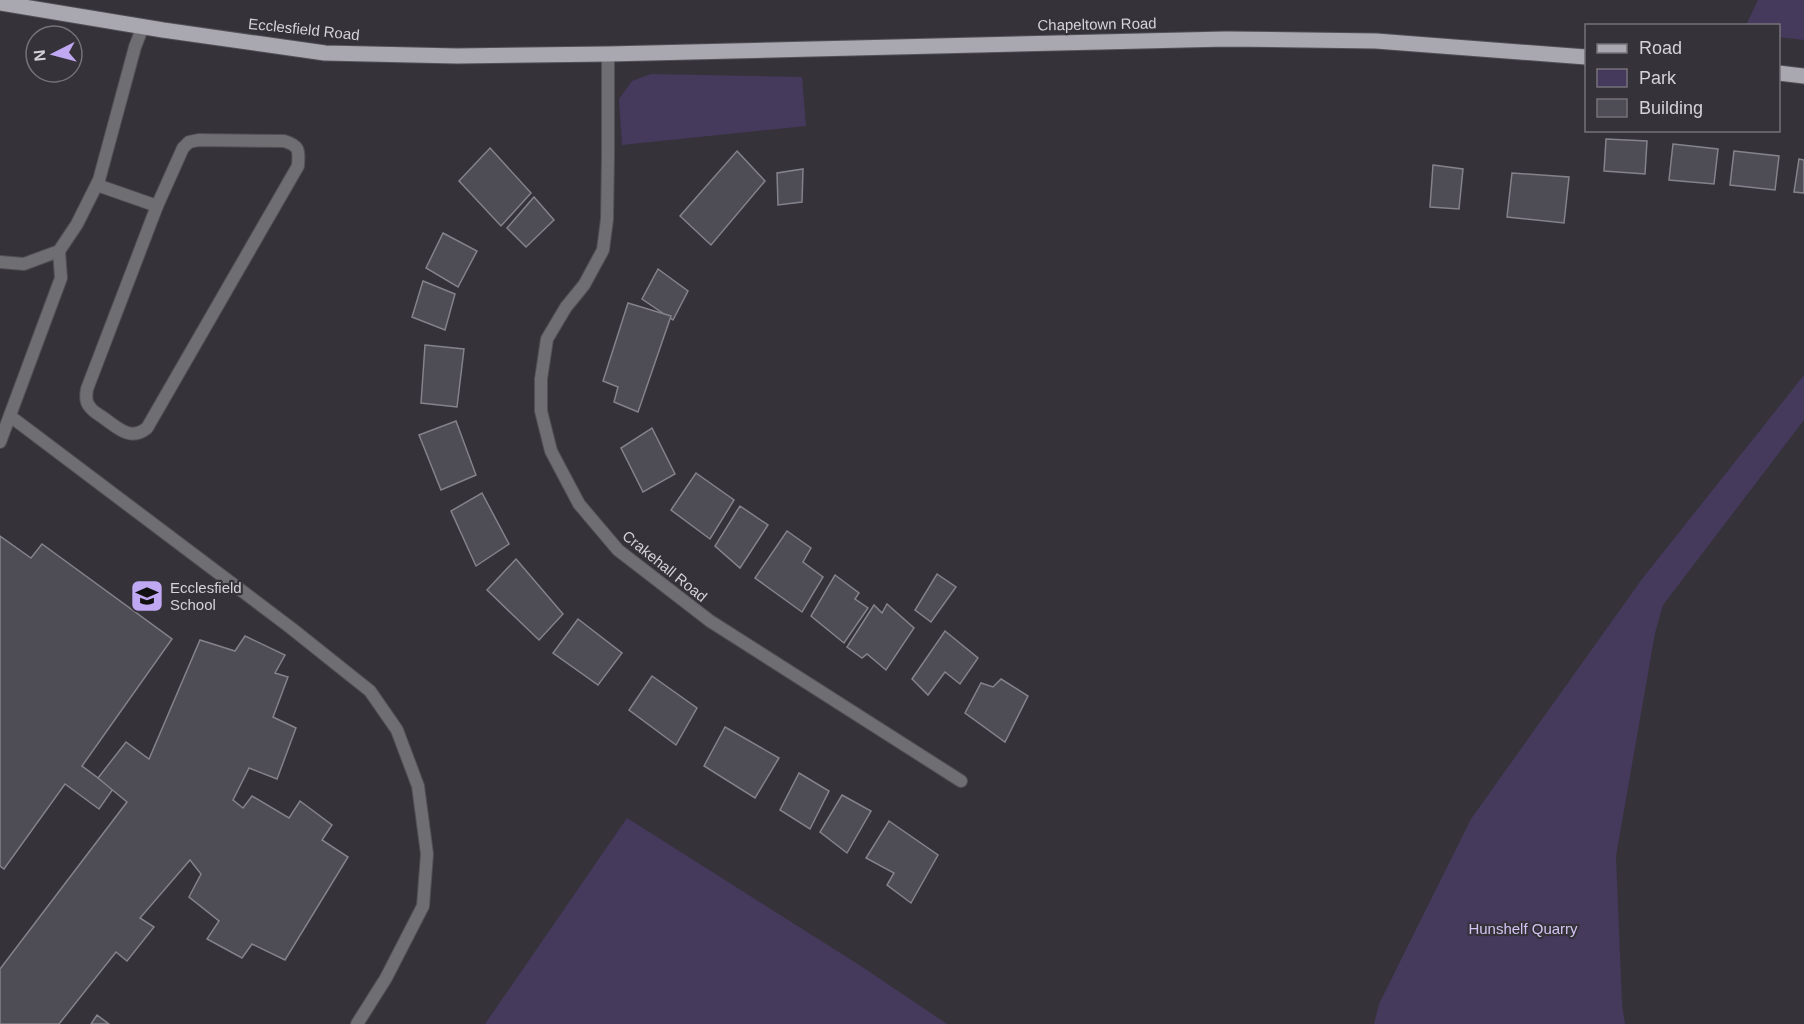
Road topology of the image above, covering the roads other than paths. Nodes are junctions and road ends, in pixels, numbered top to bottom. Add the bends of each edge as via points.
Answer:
1 (0, 3) edge
2 (143, 26) junction
3 (608, 54) junction
4 (1585, 57) edge
5 (1780, 73) edge
6 (1804, 76) edge
7 (97, 185) junction
8 (157, 206) junction
9 (59, 251) junction
10 (0, 262) edge
11 (10, 416) junction
12 (0, 442) edge
13 (961, 781) dead end
14 (357, 1024) edge

1 - 2 main road, Ecclesfield Road
2 - 3 main road, Ecclesfield Road via 324,53
2 - 7 street
3 - 4 main road, Chapeltown Road via 1226,39 1376,41
3 - 13 street, Crakehall Road via 607,219 603,250 547,339 541,411 551,451 579,504 618,550 710,621
5 - 6 main road
7 - 8 street
7 - 9 street
8 - 8 street via 189,141 284,141 299,152 298,166 147,428 132,434 90,407 87,389
9 - 10 street via 24,264
9 - 11 street via 61,278
11 - 12 street
11 - 14 street via 370,691 397,730 418,786 428,854 423,906

